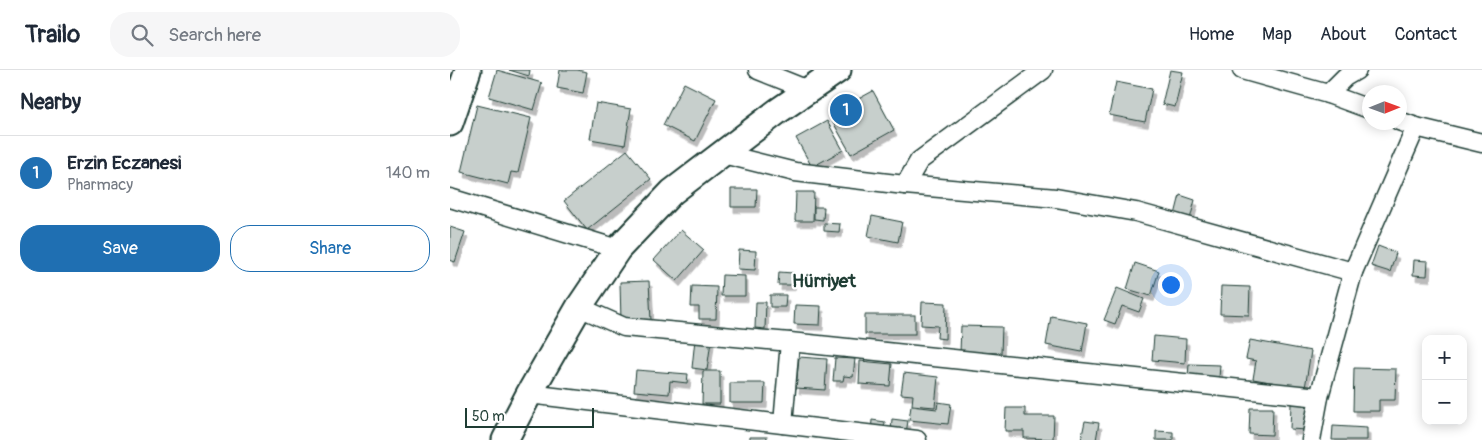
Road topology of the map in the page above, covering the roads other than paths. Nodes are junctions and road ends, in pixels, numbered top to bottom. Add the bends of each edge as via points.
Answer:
1 (468, 70) edge
2 (758, 70) edge
3 (838, 70) edge
4 (1043, 70) edge
5 (1242, 70) edge
6 (1357, 70) edge
7 (808, 90) junction
8 (1328, 94) junction
9 (1362, 106) edge
10 (450, 123) edge
11 (1407, 123) edge
12 (1416, 127) junction
13 (1482, 143) edge
14 (723, 154) junction
15 (905, 185) junction
16 (450, 198) edge
17 (618, 249) junction
18 (1354, 272) junction
19 (579, 307) junction
20 (790, 342) junction
21 (529, 394) junction
22 (1319, 397) junction
23 (784, 424) junction
24 (505, 440) edge
25 (918, 440) edge
26 (1311, 440) edge

1 - 10 street
2 - 7 street
3 - 7 street
4 - 15 street via 919,161
5 - 8 street
6 - 8 street
7 - 14 street
8 - 9 street
11 - 12 street
12 - 13 street
12 - 18 street
14 - 15 street via 795,172
14 - 17 street via 672,192
15 - 18 street via 1056,198 1136,212
16 - 17 street
17 - 19 street
18 - 22 street
19 - 20 street via 624,327
19 - 21 street
20 - 22 street
20 - 23 street
21 - 23 street
21 - 24 street
22 - 26 street
23 - 25 street

